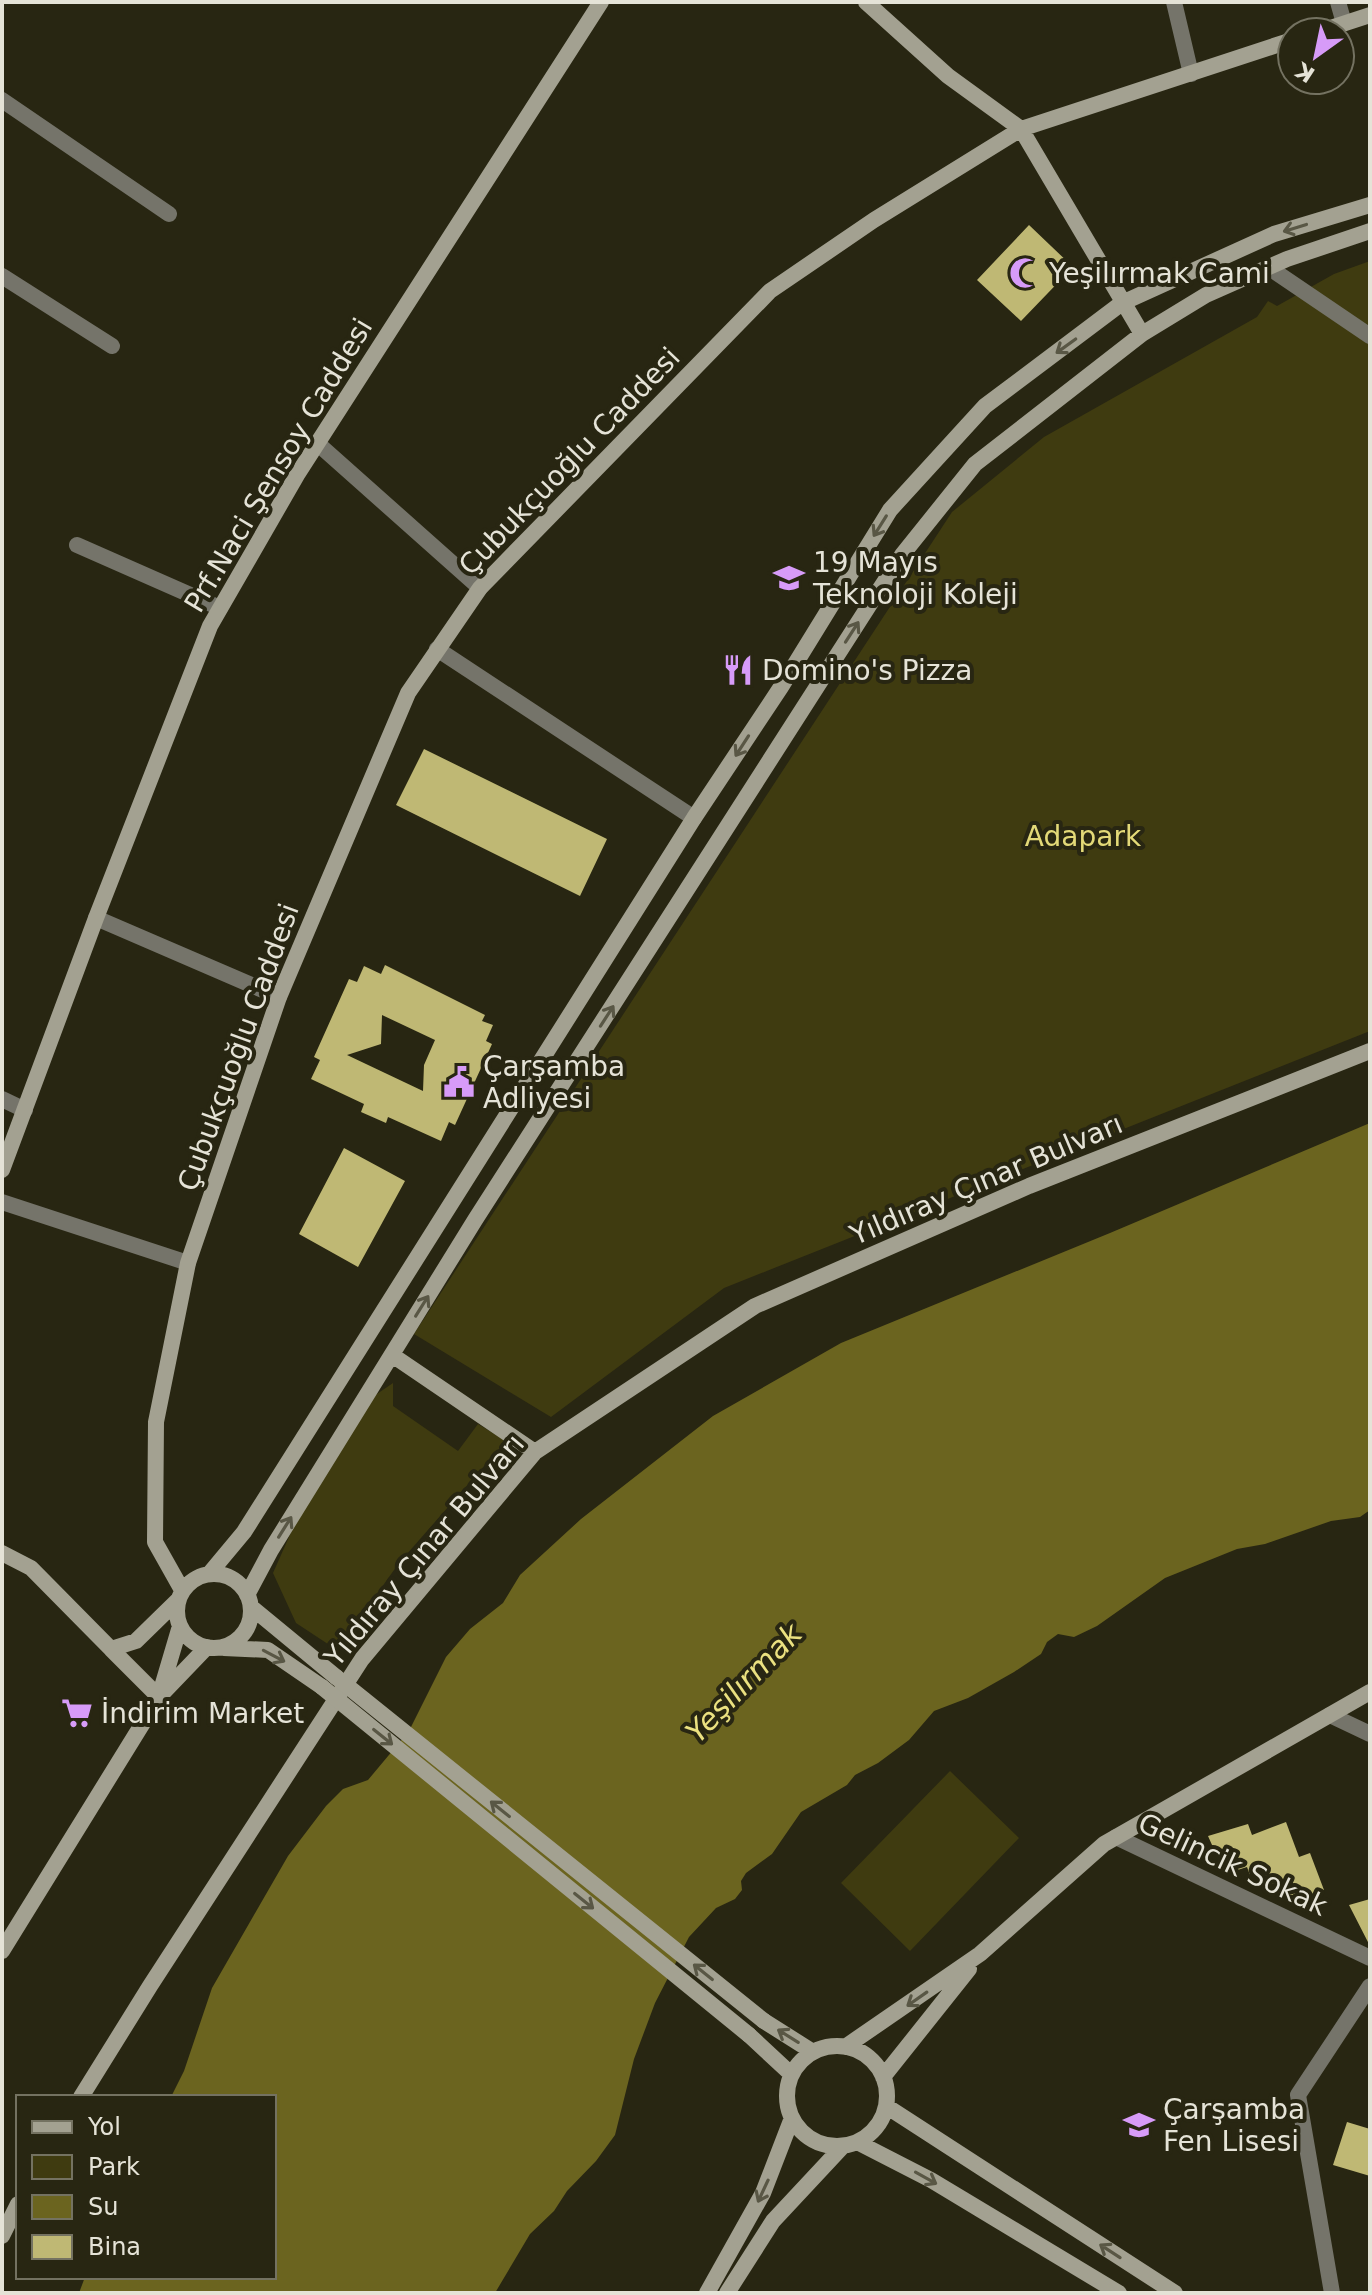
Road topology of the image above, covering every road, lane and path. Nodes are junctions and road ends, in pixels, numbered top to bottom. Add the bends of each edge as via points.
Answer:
1 (601, 2) edge
2 (866, 2) edge
3 (1174, 2) edge
4 (1276, 45) edge
5 (1191, 74) junction
6 (2, 100) edge
7 (1021, 129) junction
8 (1370, 205) edge
9 (169, 214) dead end
10 (1370, 231) edge
11 (1268, 267) junction
12 (2, 276) edge
13 (1122, 303) junction
14 (1142, 334) junction
15 (1370, 336) edge
16 (112, 346) dead end
17 (317, 443) junction
18 (77, 545) dead end
19 (480, 588) junction
20 (220, 608) junction
21 (437, 649) junction
22 (694, 818) junction
23 (96, 918) junction
24 (279, 997) junction
25 (1370, 1051) edge
26 (2, 1099) edge
27 (25, 1110) junction
28 (2, 1170) edge
29 (2, 1202) edge
30 (188, 1263) junction
31 (392, 1355) junction
32 (535, 1452) junction
33 (2, 1553) edge
34 (209, 1574) junction
35 (180, 1595) junction
36 (249, 1601) junction
37 (180, 1626) junction
38 (212, 1647) junction
39 (111, 1649) junction
40 (329, 1682) junction
41 (1370, 1692) edge
42 (159, 1697) junction
43 (1330, 1715) junction
44 (1370, 1734) edge
45 (1116, 1837) junction
46 (2, 1951) edge
47 (980, 1954) junction
48 (1370, 1958) edge
49 (1370, 1986) edge
50 (845, 2047) junction
51 (813, 2052) junction
52 (791, 2074) junction
53 (883, 2077) junction
54 (82, 2095) edge
55 (886, 2106) junction
56 (792, 2118) junction
57 (850, 2144) junction
58 (16, 2208) edge
59 (2, 2236) edge
60 (707, 2293) edge
61 (727, 2293) edge
62 (1119, 2293) edge
63 (1175, 2293) edge
64 (1332, 2293) edge

1 - 17 main road, Prf.Naci Şensoy Caddesi
2 - 7 main road via 948,76
3 - 5 street
4 - 5 main road, Çubukçuoğlu Caddesi
5 - 7 main road, Çubukçuoğlu Caddesi
6 - 9 street
7 - 13 main road
7 - 19 main road, Çubukçuoğlu Caddesi via 770,291
8 -> 13 main road via 1274,234
10 - 11 main road
11 - 14 main road via 1206,295
11 - 15 street
12 - 16 street
13 - 14 main road
13 -> 22 main road via 985,406 890,510
31 -> 14 main road via 902,555 975,464
17 - 19 street
17 - 20 main road, Prf.Naci Şensoy Caddesi
18 - 20 street
19 - 21 main road, Çubukçuoğlu Caddesi
20 - 23 main road, Prf.Naci Şensoy Caddesi
21 - 22 street
21 - 24 main road, Çubukçuoğlu Caddesi via 408,693
22 - 34 main road via 244,1532
23 - 24 street
23 - 27 main road, Prf.Naci Şensoy Caddesi
24 - 30 main road, Çubukçuoğlu Caddesi
25 - 32 main road, Yıldıray Çınar Bulvarı via 1029,1186 755,1306
26 - 27 street
27 - 28 main road, Prf.Naci Şensoy Caddesi
29 - 30 street
30 - 35 main road, Çubukçuoğlu Caddesi via 156,1422 155,1542
31 - 32 main road
36 -> 31 main road via 271,1550
32 - 54 main road, Yıldıray Çınar Bulvarı via 362,1659
33 - 39 main road via 31,1568
34 - 35 main road via 189,1582
34 - 36 main road via 232,1578
35 - 37 main road
35 - 39 main road via 136,1641
36 - 38 main road via 250,1618 239,1638
36 - 40 main road
37 - 38 main road via 196,1643
37 - 42 main road
38 -> 40 main road via 268,1650
38 - 42 main road
39 - 42 main road
51 -> 40 main road, bridge via 764,2021
40 -> 52 main road, bridge
41 - 43 main road
42 - 46 main road
43 - 44 street
43 - 45 main road
45 - 47 main road
45 - 48 street, Gelincik Sokak
47 -> 50 main road
47 - 53 main road
49 - 64 street via 1298,2095
50 - 51 main road
50 - 53 main road via 873,2062
51 - 52 main road
52 - 56 main road via 787,2104
53 - 55 main road
55 - 57 main road via 870,2134
63 -> 55 main road
56 - 57 main road via 813,2140 827,2146
56 -> 60 main road via 763,2193
57 - 61 main road via 773,2221
57 -> 62 main road via 931,2180
58 - 59 main road

